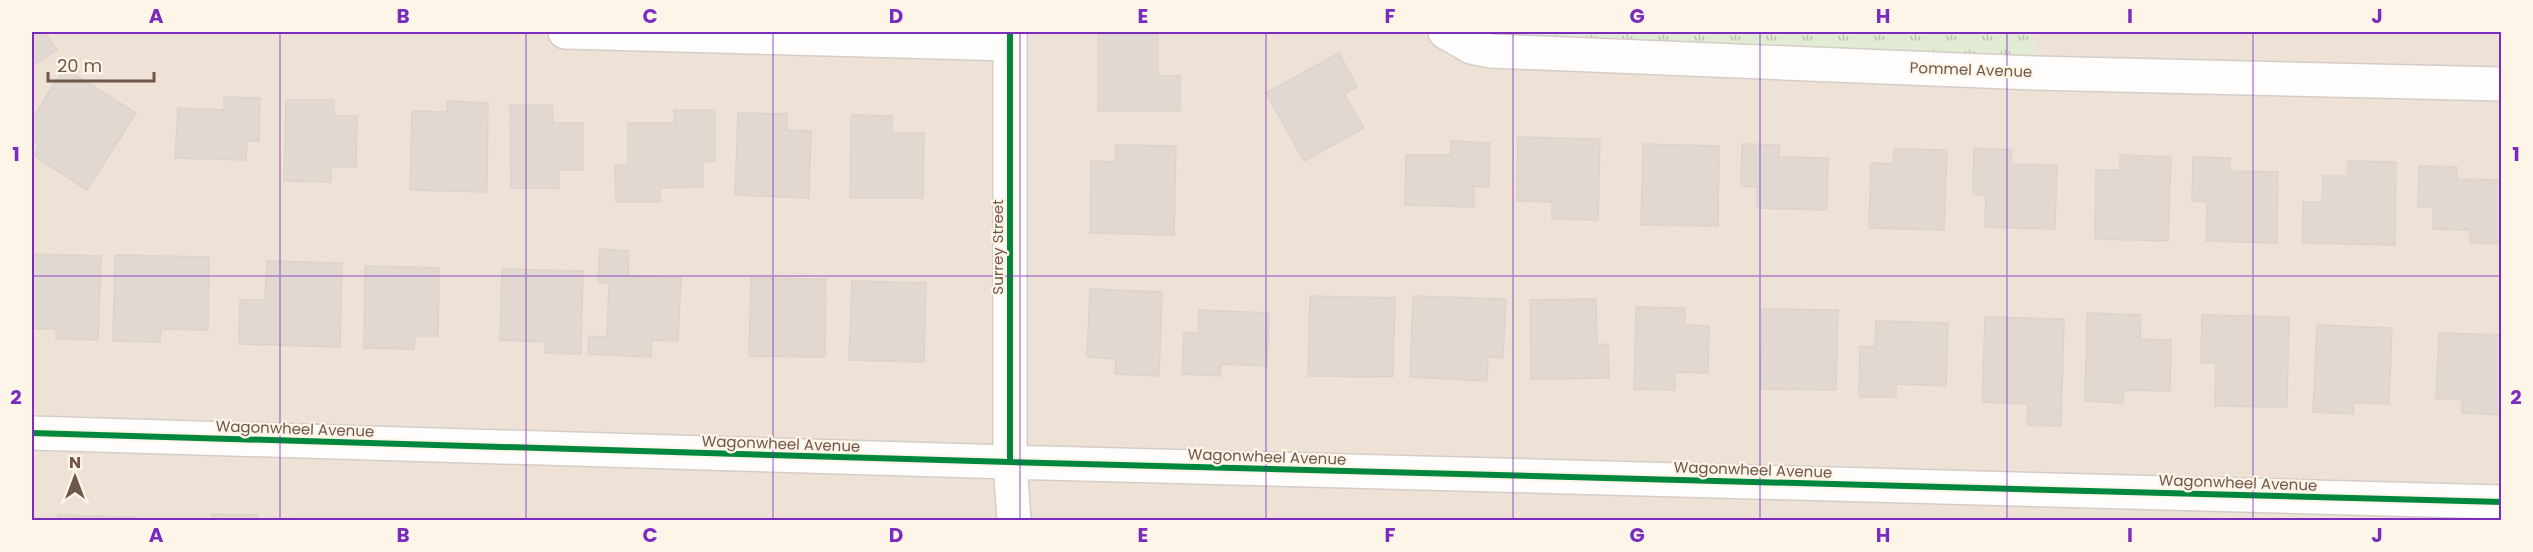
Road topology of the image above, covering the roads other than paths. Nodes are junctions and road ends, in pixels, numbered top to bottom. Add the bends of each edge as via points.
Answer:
1 (565, 32) edge
2 (1445, 32) edge
3 (1010, 38) edge
4 (2502, 84) edge
5 (32, 433) edge
6 (1010, 462) junction
7 (2502, 502) edge
8 (999, 520) edge
9 (1014, 520) edge

1 - 3 street
2 - 4 street, Pommel Avenue via 1471,47 1491,51 2034,73
3 - 6 street, Surrey Street
5 - 6 street, Wagonwheel Avenue
6 - 7 street, Wagonwheel Avenue
6 - 8 street, Surrey Street
6 - 9 street, Surrey Street

